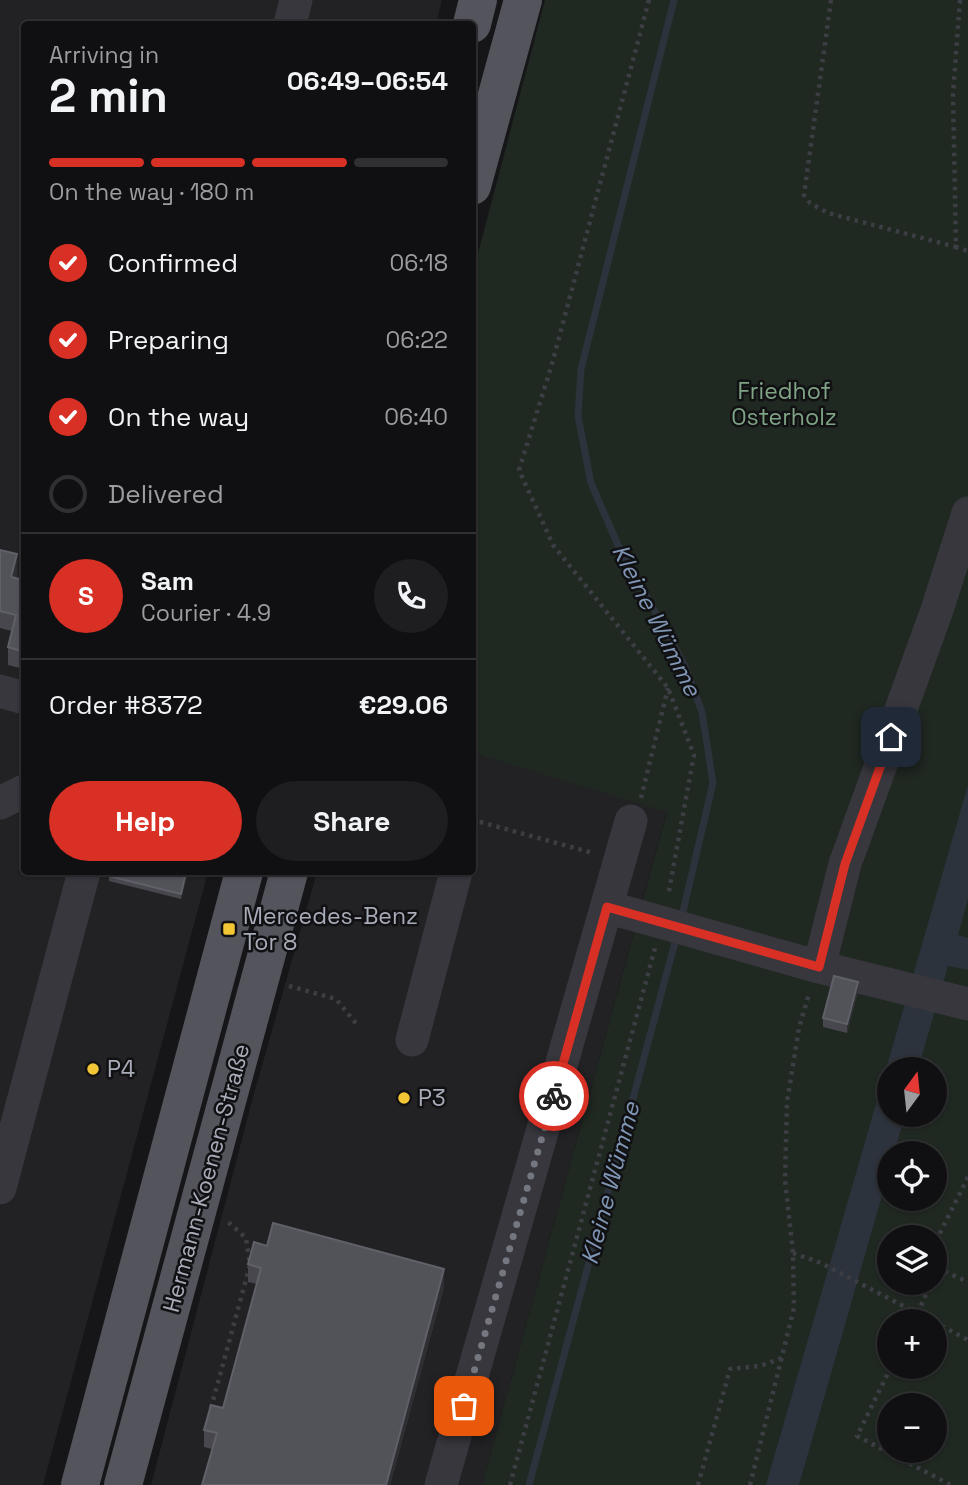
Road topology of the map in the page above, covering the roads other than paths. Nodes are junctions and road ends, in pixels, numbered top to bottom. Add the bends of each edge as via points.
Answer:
1 (296, 0) edge
2 (478, 0) edge
3 (523, 0) edge
4 (291, 21) edge
5 (473, 21) edge
6 (476, 171) edge
7 (968, 513) edge
8 (0, 691) edge
9 (21, 697) edge
10 (21, 792) edge
11 (0, 803) edge
12 (631, 821) road end
13 (63, 875) edge
14 (83, 875) edge
15 (243, 875) edge
16 (288, 875) edge
17 (455, 875) edge
18 (607, 907) junction
19 (819, 967) junction
20 (958, 1001) edge
21 (412, 1040) dead end
22 (0, 1101) edge
23 (0, 1188) edge
24 (80, 1485) edge
25 (123, 1485) edge
26 (441, 1485) edge

1 - 4 lane
2 - 5 main road
3 - 6 main road
7 - 19 lane via 845,864
8 - 9 lane
10 - 11 lane
12 - 18 lane
13 - 22 lane
14 - 23 lane
15 - 24 main road, Hermann-Koenen-Straße
16 - 25 main road, Hermann-Koenen-Straße
17 - 21 lane
18 - 19 lane
18 - 26 lane
19 - 20 lane

